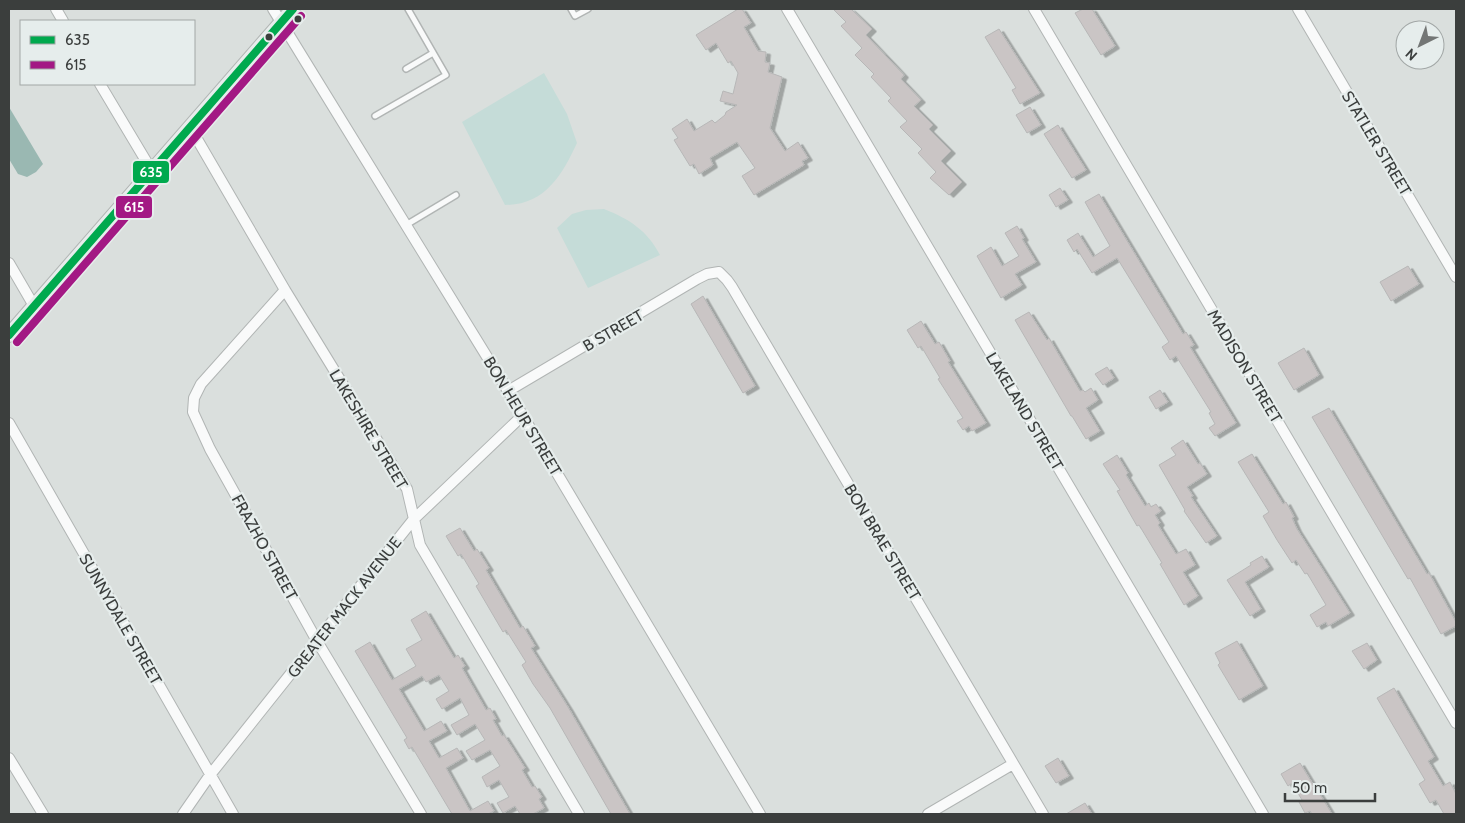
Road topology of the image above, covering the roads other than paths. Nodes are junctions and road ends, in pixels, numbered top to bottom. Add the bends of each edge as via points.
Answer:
1 (56, 9) edge
2 (274, 9) edge
3 (293, 9) edge
4 (408, 9) edge
5 (571, 9) edge
6 (588, 9) edge
7 (787, 9) edge
8 (1034, 9) edge
9 (1298, 9) edge
10 (62, 20) edge
11 (281, 21) junction
12 (433, 53) junction
13 (406, 69) dead end
14 (101, 85) edge
15 (376, 116) dead end
16 (190, 127) junction
17 (152, 171) junction
18 (456, 195) dead end
19 (406, 225) junction
20 (9, 263) edge
21 (719, 272) joint
22 (1456, 277) edge
23 (285, 290) junction
24 (34, 306) junction
25 (9, 335) edge
26 (508, 391) junction
27 (522, 416) junction
28 (9, 423) edge
29 (413, 520) junction
30 (317, 641) junction
31 (1456, 723) edge
32 (9, 758) edge
33 (1013, 764) junction
34 (210, 775) junction
35 (42, 814) edge
36 (183, 814) edge
37 (233, 814) edge
38 (421, 814) edge
39 (579, 814) edge
40 (760, 814) edge
41 (928, 814) edge
42 (1043, 814) edge
43 (1263, 814) edge

1 - 10 street
2 - 11 street, BON HEUR STREET
3 - 11 main road
4 - 12 lane
5 - 6 lane via 575,16
7 - 43 street, LAKELAND STREET
8 - 31 street, MADISON STREET
9 - 22 street, STATLER STREET
11 - 16 main road
11 - 19 street, BON HEUR STREET
12 - 13 lane
12 - 15 lane via 446,75
14 - 17 street
16 - 17 main road
16 - 23 street, LAKESHIRE STREET
17 - 24 main road
18 - 19 lane
19 - 26 street, BON HEUR STREET
20 - 24 street
21 - 26 street, B STREET via 696,279
21 - 33 street, BON BRAE STREET via 736,293
23 - 29 street, LAKESHIRE STREET via 407,489
23 - 30 street, FRAZHO STREET via 201,384 194,398 193,412 210,449
24 - 25 main road
26 - 27 street, BON HEUR STREET
27 - 29 street, GREATER MACK AVENUE
27 - 40 street, BON HEUR STREET
28 - 34 street, SUNNYDALE STREET
29 - 30 street, GREATER MACK AVENUE
29 - 39 street, LAKESHIRE STREET via 420,545
30 - 34 street, GREATER MACK AVENUE
30 - 38 street, FRAZHO STREET
32 - 35 street
33 - 41 street
33 - 42 street, BON BRAE STREET
34 - 36 street, GREATER MACK AVENUE
34 - 37 street, SUNNYDALE STREET

